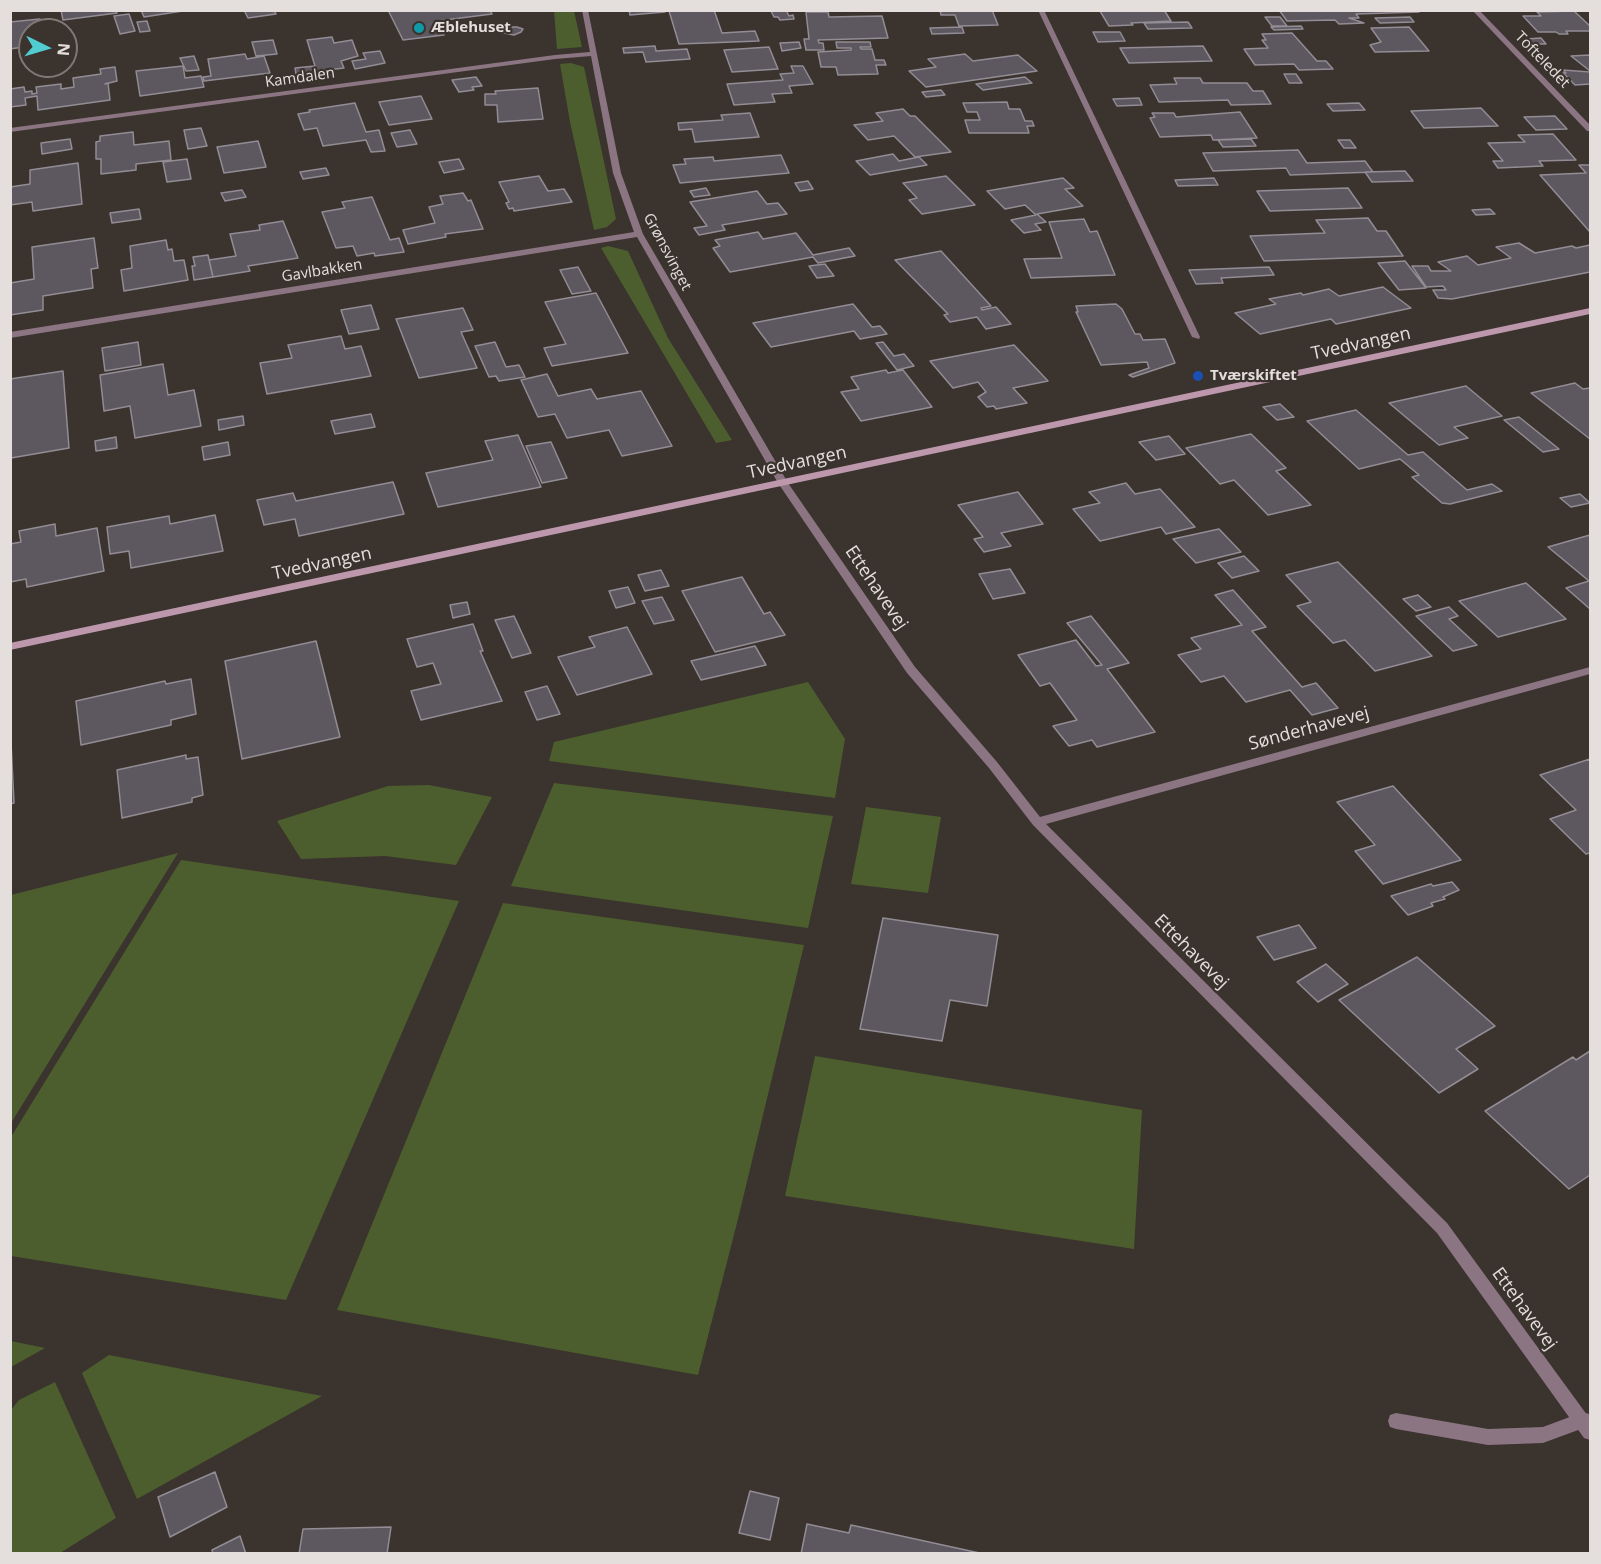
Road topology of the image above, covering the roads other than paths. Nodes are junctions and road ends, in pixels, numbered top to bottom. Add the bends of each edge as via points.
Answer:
1 (585, 10) edge
2 (1041, 10) edge
3 (1475, 10) edge
4 (594, 54) junction
5 (1590, 129) edge
6 (10, 130) edge
7 (639, 234) junction
8 (1590, 311) edge
9 (10, 335) edge
10 (1196, 337) dead end
11 (783, 483) junction
12 (10, 647) edge
13 (1590, 670) edge
14 (1037, 822) junction
15 (1396, 1421) dead end
16 (1588, 1423) edge

1 - 4 street, Grønsvinget
2 - 10 street
3 - 5 street, Tofteledet
4 - 6 street, Kamdalen
4 - 7 street, Grønsvinget via 617,172
7 - 9 street, Gavlbakken
7 - 11 street, Grønsvinget
8 - 11 street, Tvedvangen
11 - 12 street, Tvedvangen
11 - 14 street, Ettehavevej via 911,670
13 - 14 street, Sønderhavevej
14 - 16 street, Ettehavevej via 1442,1228
15 - 16 street via 1488,1437 1543,1435

